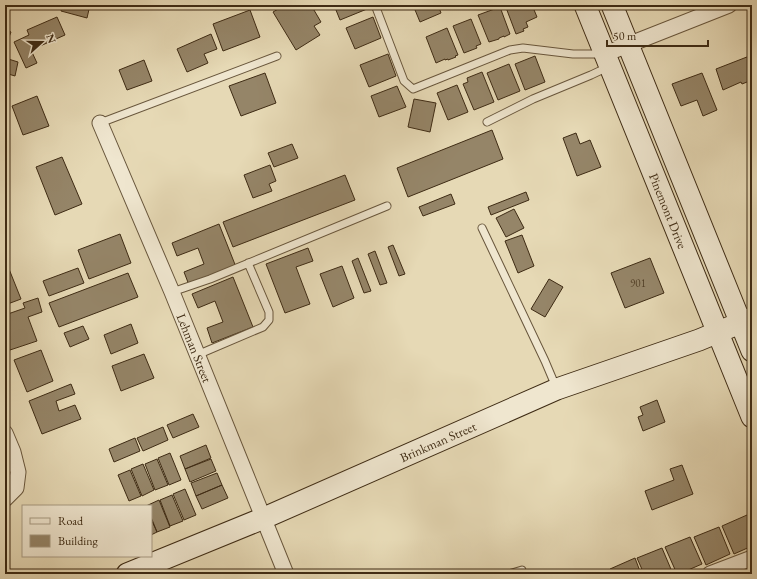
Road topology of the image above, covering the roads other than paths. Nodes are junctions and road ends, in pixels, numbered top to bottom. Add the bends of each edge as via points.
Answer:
1 (375, 5) edge
2 (585, 5) edge
3 (612, 5) edge
4 (729, 5) edge
5 (628, 45) junction
6 (278, 56) dead end
7 (608, 60) junction
8 (487, 122) dead end
9 (100, 123) joint
10 (387, 206) dead end
11 (482, 228) dead end
12 (248, 263) junction
13 (172, 292) junction
14 (746, 320) edge
15 (718, 332) junction
16 (752, 351) edge
17 (197, 355) junction
18 (556, 389) junction
19 (752, 417) edge
20 (5, 433) edge
21 (5, 499) edge
22 (264, 518) junction
23 (752, 558) edge
24 (522, 570) dead end
25 (127, 574) edge
26 (286, 574) edge
27 (509, 574) edge
28 (710, 574) edge

1 - 7 lane via 404,81 413,89 510,50 523,48
2 - 7 main road, Pinemont Drive
3 - 5 main road, Pinemont Drive
4 - 5 street
5 - 7 street
5 - 14 main road, Pinemont Drive
6 - 9 lane
7 - 8 lane via 591,75 532,99
7 - 15 main road, Pinemont Drive
9 - 13 street, Lehman Street
10 - 12 lane
11 - 18 lane via 545,360
12 - 13 lane
12 - 17 lane via 269,312 269,320 263,327
13 - 17 street, Lehman Street
14 - 15 main road, Brinkman Street
14 - 16 main road, Pinemont Drive
15 - 18 main road, Brinkman Street
15 - 19 main road, Pinemont Drive
17 - 22 street, Lehman Street
18 - 22 main road, Brinkman Street
20 - 21 street via 18,472 16,488
22 - 25 main road, Brinkman Street
22 - 26 street, Lehman Street
23 - 28 street
24 - 27 lane

